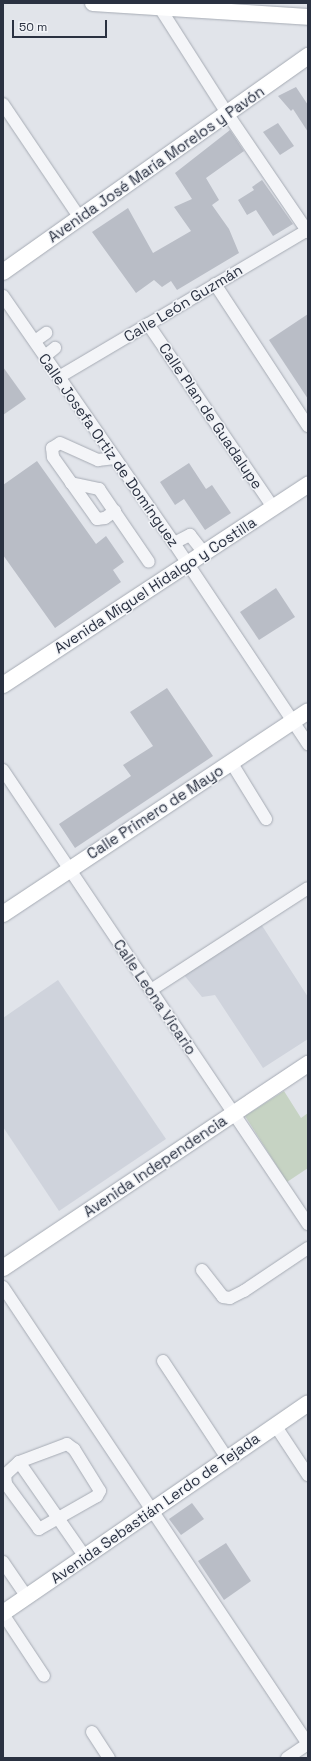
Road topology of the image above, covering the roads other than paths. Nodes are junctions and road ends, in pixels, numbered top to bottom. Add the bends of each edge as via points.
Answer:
1 (93, 3) edge
2 (204, 7) edge
3 (160, 8) junction
4 (308, 17) edge
5 (308, 56) edge
6 (3, 104) edge
7 (227, 113) junction
8 (80, 218) junction
9 (308, 231) edge
10 (3, 272) edge
11 (215, 284) junction
12 (3, 296) edge
13 (148, 324) junction
14 (46, 333) dead end
15 (35, 341) junction
16 (56, 348) dead end
17 (45, 356) junction
18 (59, 377) junction
19 (308, 426) edge
20 (115, 458) junction
21 (71, 483) junction
22 (308, 485) edge
23 (273, 507) junction
24 (114, 511) junction
25 (174, 543) junction
26 (204, 552) junction
27 (149, 562) dead end
28 (188, 563) junction
29 (3, 685) edge
30 (308, 711) edge
31 (293, 721) junction
32 (308, 744) edge
33 (231, 762) junction
34 (3, 770) edge
35 (266, 819) dead end
36 (69, 869) junction
37 (308, 888) edge
38 (3, 914) edge
39 (151, 990) junction
40 (308, 1064) edge
41 (234, 1114) junction
42 (308, 1224) edge
43 (308, 1248) edge
44 (3, 1268) edge
45 (202, 1270) dead end
46 (3, 1286) edge
47 (163, 1361) dead end
48 (308, 1403) edge
49 (274, 1425) junction
50 (227, 1458) junction
51 (19, 1462) junction
52 (308, 1475) edge
53 (152, 1510) junction
54 (59, 1520) junction
55 (84, 1557) junction
56 (3, 1562) edge
57 (27, 1597) junction
58 (3, 1613) edge
59 (44, 1676) dead end
60 (92, 1732) dead end
61 (308, 1744) edge
62 (109, 1758) edge
63 (287, 1758) edge

1 - 3 main road
2 - 3 main road
2 - 4 main road
3 - 7 street
5 - 7 main road, Avenida José María Morelos y Pavón
6 - 8 street
7 - 8 main road, Avenida José María Morelos y Pavón
7 - 9 street
8 - 10 main road, Avenida José María Morelos y Pavón
9 - 11 street, Calle León Guzmán
11 - 13 street, Calle León Guzmán
11 - 19 street
12 - 15 street, Calle Josefa Ortiz de Domínguez
13 - 18 street, Calle León Guzmán
13 - 23 street, Calle Plan de Guadalupe
14 - 15 street
15 - 17 street, Calle Josefa Ortiz de Domínguez
16 - 17 street
17 - 18 street, Calle Josefa Ortiz de Domínguez
18 - 20 street, Calle Josefa Ortiz de Domínguez
20 - 21 street via 98,460 65,444 56,444 51,455
20 - 25 street, Calle Josefa Ortiz de Domínguez
21 - 24 street via 98,489
21 - 24 street via 97,519 106,518
22 - 23 main road, Avenida Miguel Hidalgo y Costilla
23 - 26 main road, Avenida Miguel Hidalgo y Costilla
24 - 27 street
25 - 26 street via 190,535
25 - 28 street, Calle Josefa Ortiz de Domínguez
26 - 28 main road, Avenida Miguel Hidalgo y Costilla
28 - 29 main road, Avenida Miguel Hidalgo y Costilla
28 - 31 street, Calle Josefa Ortiz de Domínguez
30 - 31 main road, Calle Primero de Mayo
31 - 32 street, Calle Josefa Ortiz de Domínguez
31 - 33 main road, Calle Primero de Mayo
33 - 35 street
33 - 36 main road, Calle Primero de Mayo
34 - 36 street, Calle Leona Vicario
36 - 38 main road, Calle Primero de Mayo
36 - 39 street, Calle Leona Vicario
37 - 39 street
39 - 41 street, Calle Leona Vicario
40 - 41 main road, Avenida Independencia
41 - 42 street, Calle Leona Vicario
41 - 44 main road, Avenida Independencia
43 - 45 street via 244,1292 230,1298 223,1297
46 - 53 street
47 - 50 street
48 - 49 main road, Avenida Sebastián Lerdo de Tejada
49 - 50 main road, Avenida Sebastián Lerdo de Tejada
49 - 52 street
50 - 53 main road, Avenida Sebastián Lerdo de Tejada
51 - 54 street
51 - 54 street via 8,1471 5,1480 32,1521 39,1530
51 - 54 street via 67,1444 81,1460 100,1492
53 - 55 main road, Avenida Sebastián Lerdo de Tejada
53 - 61 street
54 - 55 street
55 - 57 main road, Avenida Sebastián Lerdo de Tejada
56 - 57 street
57 - 58 main road, Avenida Sebastián Lerdo de Tejada
58 - 59 street
60 - 62 street
61 - 63 street

